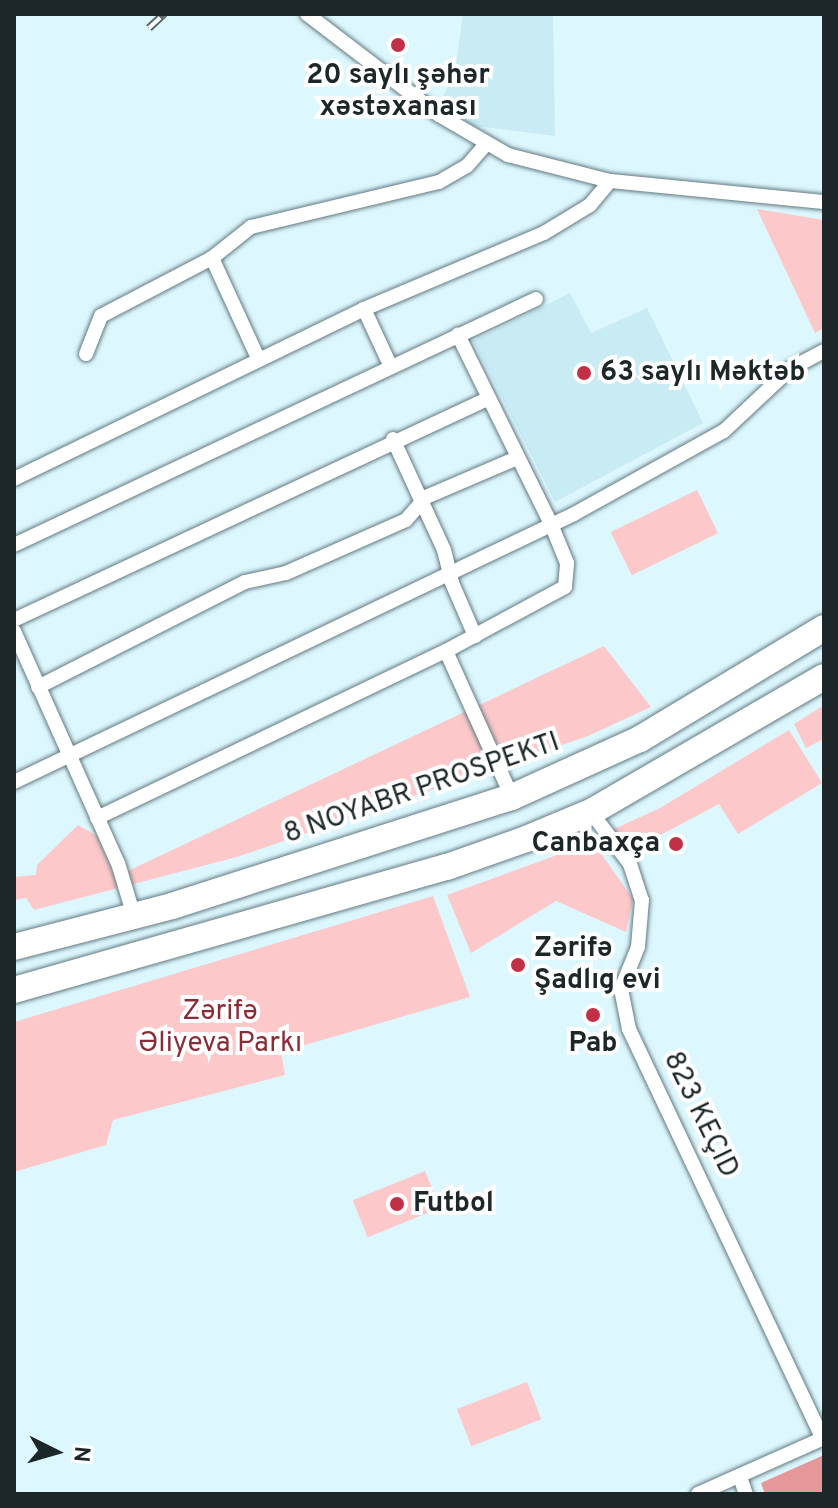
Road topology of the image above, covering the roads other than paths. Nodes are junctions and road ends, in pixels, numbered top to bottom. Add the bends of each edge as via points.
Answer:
1 (307, 14) edge
2 (485, 145) junction
3 (610, 181) junction
4 (824, 202) edge
5 (212, 258) junction
6 (536, 299) dead end
7 (364, 309) junction
8 (458, 335) junction
9 (824, 351) edge
10 (86, 354) dead end
11 (259, 360) junction
12 (391, 367) junction
13 (487, 399) junction
14 (393, 439) junction
15 (517, 458) junction
16 (14, 479) edge
17 (420, 504) junction
18 (551, 524) junction
19 (14, 545) edge
20 (449, 570) junction
21 (14, 620) edge
22 (824, 628) edge
23 (14, 631) edge
24 (475, 636) junction
25 (446, 651) junction
26 (824, 677) edge
27 (38, 687) junction
28 (70, 757) junction
29 (14, 782) edge
30 (512, 797) junction
31 (591, 812) junction
32 (97, 818) junction
33 (134, 916) junction
34 (14, 947) edge
35 (14, 990) edge
36 (824, 1438) edge
37 (740, 1477) junction
38 (698, 1494) edge
39 (746, 1494) edge

1 - 2 street
2 - 3 street via 535,165
2 - 5 street via 467,166 439,182 268,221 244,231
3 - 4 street
3 - 7 street via 590,205 558,226
5 - 10 street via 101,316
5 - 11 street
6 - 8 street
7 - 11 street
7 - 12 street
8 - 12 street
8 - 13 street
9 - 18 street via 790,369 724,431
11 - 16 street
12 - 19 street
13 - 14 street
13 - 15 street
14 - 17 street
14 - 21 street
15 - 17 street
15 - 18 street
17 - 20 street
17 - 27 street via 406,520 286,573 245,582
18 - 20 street
18 - 24 street via 567,563 565,587
20 - 24 street
20 - 28 street
22 - 30 highway, 8 NOYABR PROSPEKTI via 640,739
23 - 27 street
24 - 25 street
25 - 30 street
25 - 32 street
26 - 31 highway
27 - 28 street
28 - 29 street
28 - 32 street
30 - 33 highway, 8 NOYABR PROSPEKTI
31 - 35 highway via 447,867
31 - 36 street, 823 KEÇID via 630,864 642,900 638,947 621,989 629,1029
32 - 33 street
33 - 34 highway, 8 NOYABR PROSPEKTI
36 - 37 street
37 - 38 street
37 - 39 street

